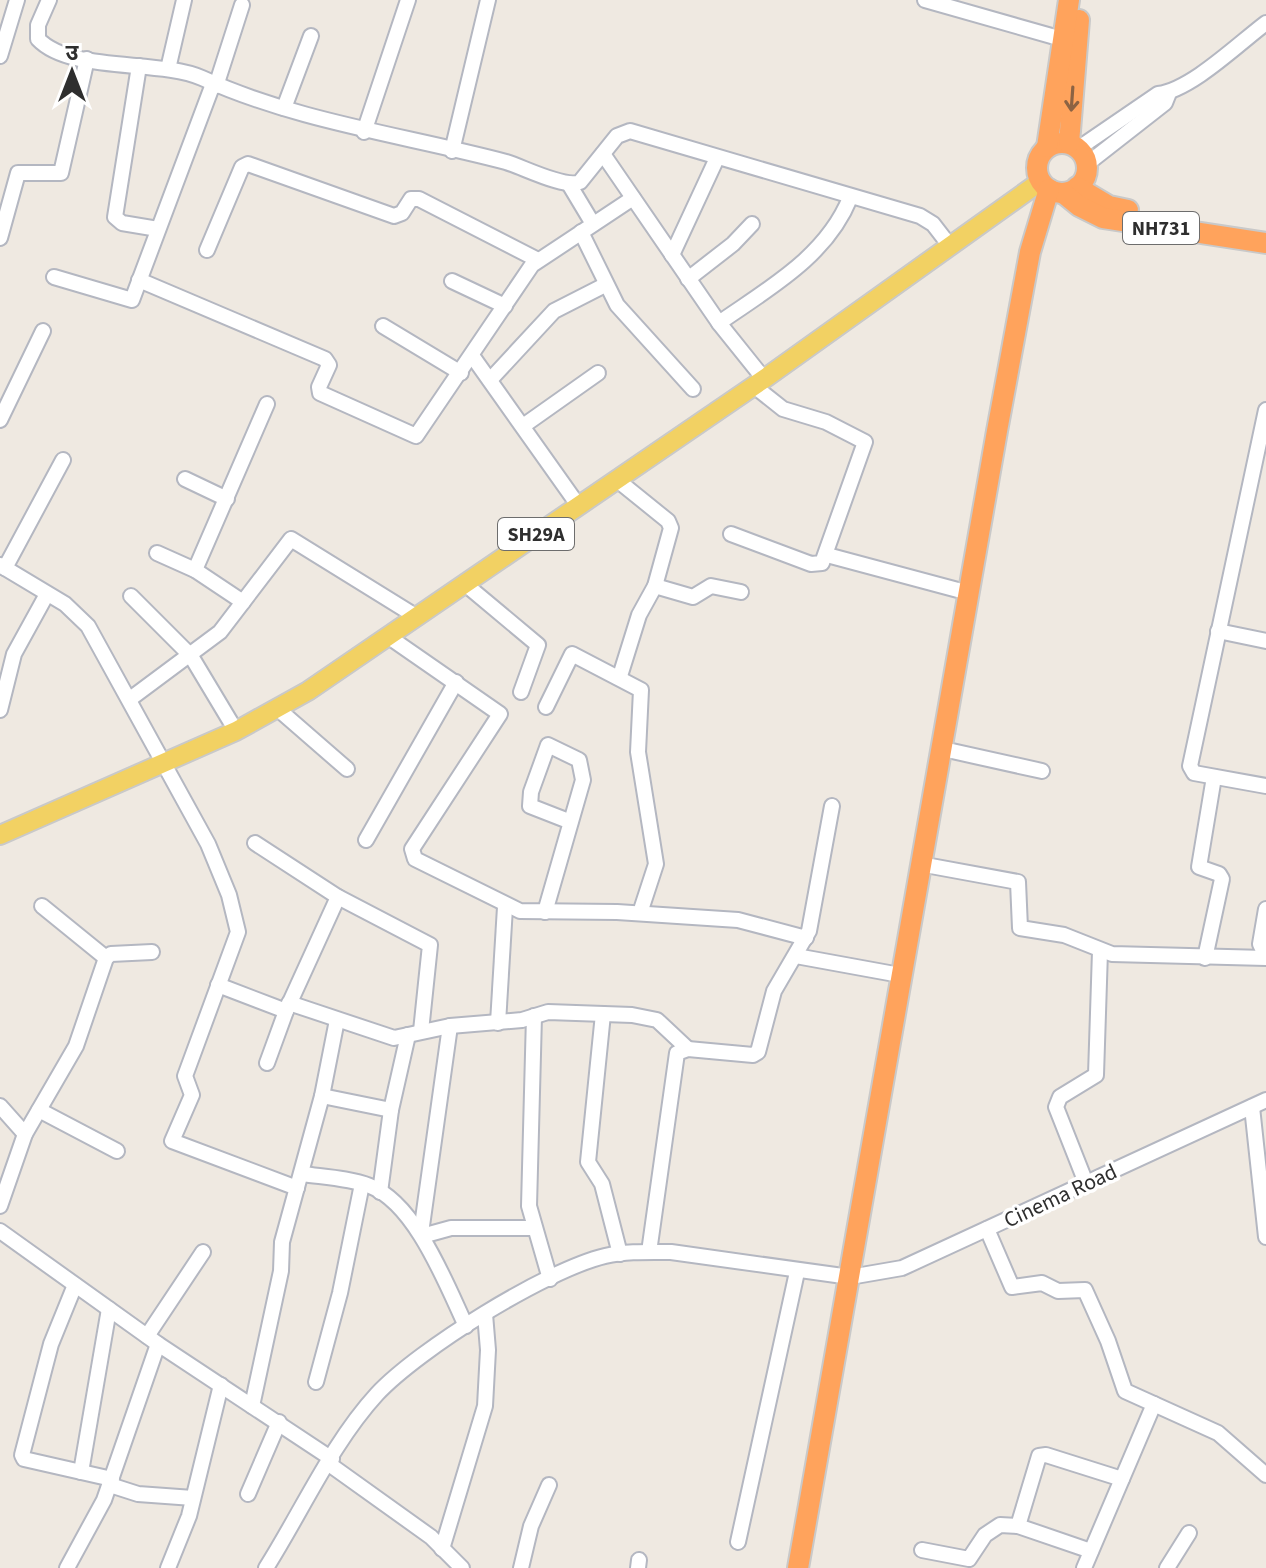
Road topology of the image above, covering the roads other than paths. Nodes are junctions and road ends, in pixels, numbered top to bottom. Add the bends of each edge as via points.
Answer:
1 (17, 0) edge
2 (49, 0) edge
3 (184, 0) edge
4 (408, 0) edge
5 (488, 0) edge
6 (925, 0) edge
7 (1069, 0) edge
8 (1082, 0) edge
9 (242, 5) dead end
10 (1266, 23) edge
11 (311, 36) dead end
12 (1062, 39) junction
13 (0, 56) edge
14 (87, 59) junction
15 (139, 66) junction
16 (168, 69) junction
17 (214, 85) junction
18 (284, 108) junction
19 (364, 132) junction
20 (1047, 147) junction
21 (452, 151) junction
22 (1078, 152) junction
23 (603, 154) junction
24 (717, 158) junction
25 (569, 184) junction
26 (1058, 188) junction
27 (633, 198) junction
28 (850, 198) junction
29 (752, 224) dead end
30 (587, 228) junction
31 (158, 229) junction
32 (1266, 234) edge
33 (0, 238) edge
34 (1266, 243) edge
35 (950, 246) junction
36 (207, 250) dead end
37 (672, 255) junction
38 (538, 260) junction
39 (54, 277) dead end
40 (688, 279) junction
41 (139, 280) junction
42 (452, 281) dead end
43 (605, 285) junction
44 (505, 306) junction
45 (719, 323) junction
46 (383, 326) dead end
47 (43, 331) dead end
48 (473, 357) junction
49 (461, 373) junction
50 (598, 373) dead end
51 (490, 380) junction
52 (759, 382) junction
53 (693, 389) dead end
54 (267, 404) dead end
55 (1266, 410) edge
56 (0, 420) edge
57 (523, 426) junction
58 (63, 460) dead end
59 (185, 479) dead end
60 (616, 479) junction
61 (227, 499) junction
62 (578, 505) junction
63 (731, 534) dead end
64 (157, 553) dead end
65 (827, 555) junction
66 (2, 566) edge
67 (195, 570) junction
68 (465, 584) junction
69 (655, 586) junction
70 (741, 592) dead end
71 (969, 593) junction
72 (47, 594) junction
73 (131, 596) dead end
74 (243, 602) junction
75 (417, 617) junction
76 (1218, 631) junction
77 (389, 637) junction
78 (1266, 641) edge
79 (191, 656) junction
80 (620, 676) junction
81 (456, 682) junction
82 (521, 692) dead end
83 (130, 699) junction
84 (546, 707) dead end
85 (278, 709) junction
86 (0, 710) edge
87 (236, 731) junction
88 (943, 749) junction
89 (163, 764) junction
90 (347, 769) dead end
91 (1042, 771) dead end
92 (1214, 777) junction
93 (1266, 786) edge
94 (832, 806) dead end
95 (571, 822) junction
96 (0, 835) edge
97 (366, 840) dead end
98 (255, 843) dead end
99 (920, 864) junction
100 (338, 897) junction
101 (42, 906) dead end
102 (505, 907) junction
103 (1266, 909) edge
104 (545, 912) junction
105 (640, 913) junction
106 (806, 938) junction
107 (1100, 951) junction
108 (152, 952) dead end
109 (796, 956) junction
110 (106, 958) junction
111 (1205, 958) junction
112 (1266, 958) edge
113 (900, 975) junction
114 (218, 985) junction
115 (287, 1007) junction
116 (603, 1014) junction
117 (534, 1016) junction
118 (337, 1020) junction
119 (498, 1023) junction
120 (450, 1026) junction
121 (414, 1033) junction
122 (688, 1049) junction
123 (267, 1063) dead end
124 (322, 1096) junction
125 (1259, 1103) edge
126 (0, 1106) edge
127 (39, 1110) junction
128 (391, 1110) junction
129 (25, 1134) junction
130 (117, 1151) dead end
131 (300, 1181) junction
132 (1086, 1183) junction
133 (362, 1184) junction
134 (1264, 1188) edge
135 (380, 1192) junction
136 (0, 1206) edge
137 (533, 1228) junction
138 (987, 1229) junction
139 (0, 1231) edge
140 (421, 1234) junction
141 (1266, 1237) edge
142 (203, 1252) dead end
143 (649, 1252) junction
144 (620, 1254) junction
145 (797, 1272) junction
146 (850, 1277) junction
147 (550, 1279) junction
148 (75, 1285) junction
149 (109, 1309) junction
150 (485, 1314) junction
151 (466, 1326) junction
152 (152, 1340) junction
153 (316, 1382) dead end
154 (221, 1385) junction
155 (1154, 1404) junction
156 (252, 1406) junction
157 (279, 1422) junction
158 (331, 1462) junction
159 (81, 1472) junction
160 (1266, 1475) edge
161 (1122, 1479) junction
162 (111, 1482) junction
163 (549, 1485) dead end
164 (248, 1494) dead end
165 (193, 1498) junction
166 (1018, 1526) junction
167 (1189, 1533) dead end
168 (738, 1542) dead end
169 (442, 1549) junction
170 (922, 1550) dead end
171 (1091, 1551) junction
172 (67, 1568) edge
173 (168, 1568) edge
174 (266, 1568) edge
175 (462, 1568) edge
176 (521, 1568) edge
177 (798, 1568) edge
178 (1084, 1568) edge
179 (1167, 1568) edge

1 - 13 street
2 - 14 street via 38,39
3 - 16 street
4 - 19 street
5 - 21 street
6 - 12 street
7 - 12 highway
8 -> 22 highway
9 - 17 street
10 - 22 street
11 - 18 street
12 - 20 highway
14 - 15 street
14 - 33 street via 61,173 18,173
15 - 16 street
15 - 31 street via 115,217
16 - 17 street
17 - 18 street
17 - 31 street
18 - 19 street
19 - 21 street
20 - 22 highway
20 - 26 highway via 1038,160
21 - 25 street
22 - 26 highway via 1087,173
23 - 24 street via 626,131
23 - 25 street via 578,184
23 - 27 street
24 - 28 street
24 - 37 street
25 - 30 street
26 - 32 highway, NH731 via 1118,208
26 - 34 highway, NH731 via 1103,218
26 - 35 main road, SH29A
26 - 71 highway via 1030,252
27 - 30 street
27 - 37 street
28 - 35 street via 924,218
28 - 45 street via 838,225 811,255
29 - 40 street
30 - 38 street
30 - 43 street
31 - 41 street
35 - 52 main road, SH29A
36 - 38 street via 242,167 248,164 394,216 411,199 419,199
37 - 40 street
38 - 44 street
39 - 41 street via 129,301
40 - 45 street
41 - 49 street via 325,359 329,365 320,393 415,436
42 - 44 street
43 - 51 street via 554,311
43 - 53 street via 635,327
44 - 48 street
45 - 52 street
46 - 49 street
47 - 56 street
48 - 49 street
48 - 51 street
50 - 57 street
51 - 57 street
52 - 60 main road, SH29A
52 - 65 street via 783,409 865,440
54 - 61 street
55 - 76 street
57 - 62 street
58 - 66 street
59 - 61 street
60 - 62 main road, SH29A
60 - 69 street via 670,526
61 - 67 street
62 - 68 main road, SH29A
63 - 65 street via 811,564 822,563
64 - 67 street
65 - 71 street
66 - 72 street
67 - 74 street
68 - 75 main road, SH29A
68 - 82 street via 538,645
69 - 70 street via 690,596 711,586
69 - 80 street via 639,615
71 - 88 highway
72 - 83 street via 88,626
72 - 86 street via 14,654
73 - 79 street
74 - 75 street via 285,543 295,539
74 - 79 street via 220,632
75 - 77 main road, SH29A
76 - 78 street
76 - 92 street via 1190,766 1194,773
77 - 81 street
77 - 85 main road, SH29A
79 - 83 street
79 - 87 street
80 - 84 street via 572,654
80 - 105 street via 641,690 638,752 656,860
81 - 97 street
81 - 102 street via 499,716 412,855
83 - 89 street
85 - 87 main road, SH29A
85 - 90 street
87 - 89 main road, SH29A
88 - 91 street
88 - 99 highway
89 - 96 main road, SH29A
89 - 114 street via 208,844 232,904 237,941
92 - 93 street
92 - 111 street via 1199,867 1222,879
94 - 106 street
95 - 95 street via 583,767 548,745 530,806
95 - 104 street
98 - 100 street
99 - 107 street via 1018,882 1020,928 1064,935
99 - 113 highway
100 - 115 street
100 - 121 street via 430,945
101 - 110 street
102 - 104 street
102 - 119 street
103 - 112 street via 1260,944
104 - 105 street
105 - 106 street via 751,922
106 - 109 street
107 - 111 street
107 - 132 street via 1096,1075 1060,1097 1056,1107
108 - 110 street
109 - 113 street
109 - 122 street via 774,991 757,1054
110 - 127 street via 76,1046
111 - 112 street
113 - 146 highway
114 - 115 street
114 - 131 street via 185,1076 192,1095 172,1141
115 - 118 street
115 - 123 street
116 - 117 street via 557,1011
116 - 122 street via 657,1020
116 - 144 street via 588,1162 602,1184
117 - 119 street
117 - 137 street via 528,1190
118 - 121 street via 388,1037
118 - 124 street
119 - 120 street
120 - 121 street
120 - 140 street
121 - 128 street
122 - 143 street via 675,1058
124 - 128 street
124 - 131 street
125 - 132 street, Cinema Road
125 - 134 street
126 - 129 street
127 - 129 street
127 - 130 street
128 - 135 street
129 - 136 street
131 - 133 street
131 - 156 street via 282,1242 281,1271
132 - 138 street, Cinema Road
133 - 135 street
133 - 153 street
134 - 141 street
135 - 140 street
137 - 140 street via 451,1228
137 - 147 street
138 - 146 street, Cinema Road via 902,1268
138 - 155 street via 1012,1287 1042,1283 1058,1291 1083,1288 1124,1389
139 - 148 street
140 - 151 street
142 - 152 street
143 - 144 street, Cinema Road
143 - 145 street, Cinema Road
144 - 147 street, Cinema Road
145 - 146 street, Cinema Road
145 - 168 street
146 - 177 highway
147 - 150 street, Cinema Road
148 - 149 street
148 - 159 street via 51,1344 22,1455
149 - 152 street
149 - 159 street
150 - 151 street, Cinema Road
150 - 169 street via 485,1406
151 - 158 street, Cinema Road via 378,1393
152 - 154 street
152 - 162 street
154 - 156 street
154 - 165 street
155 - 160 street via 1218,1433
155 - 161 street
156 - 157 street
157 - 158 street
157 - 164 street
158 - 169 street
158 - 174 street, Cinema Road
159 - 162 street
161 - 166 street via 1039,1456
161 - 171 street
162 - 165 street via 138,1494
162 - 172 street
163 - 176 street
165 - 173 street
166 - 170 street via 989,1530 969,1559
166 - 171 street
167 - 179 street
169 - 175 street
171 - 178 street

